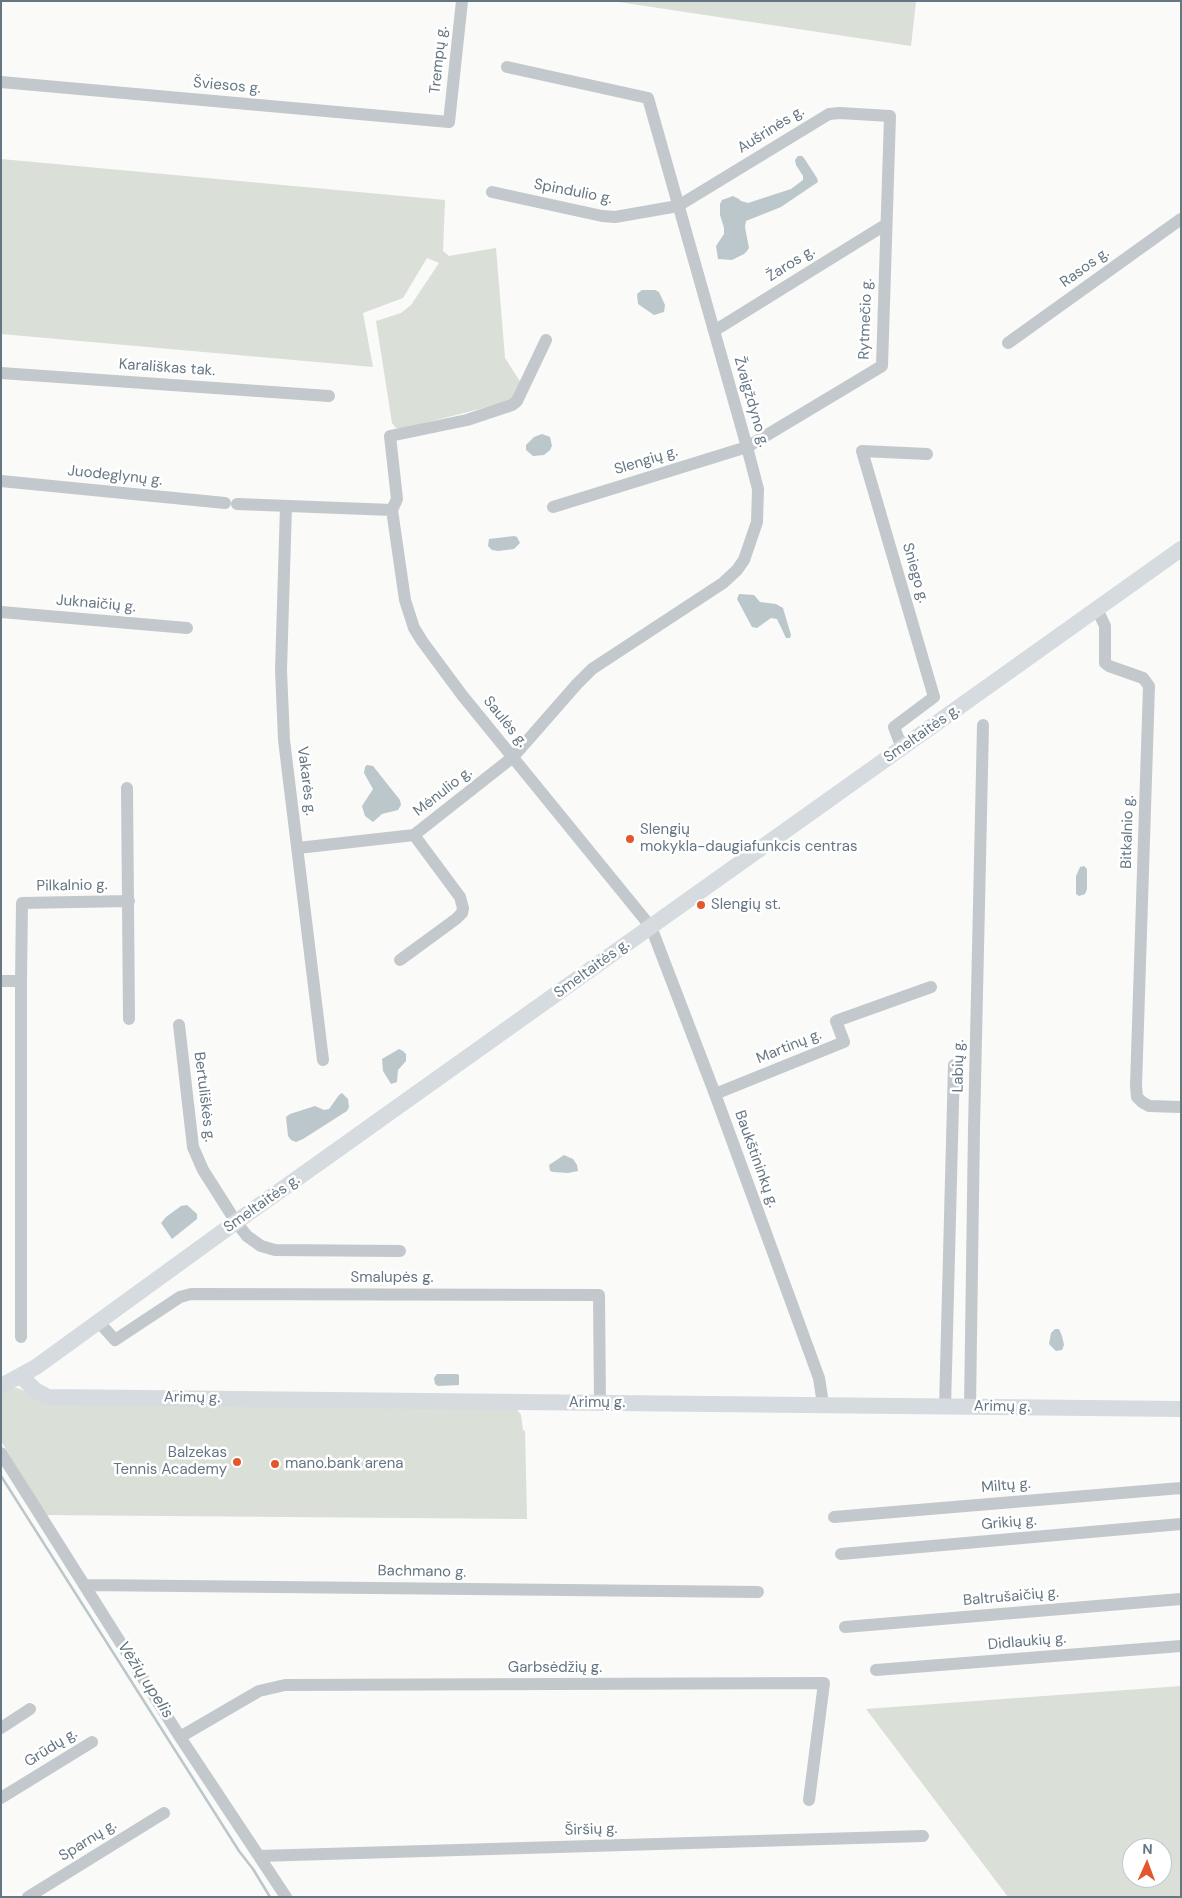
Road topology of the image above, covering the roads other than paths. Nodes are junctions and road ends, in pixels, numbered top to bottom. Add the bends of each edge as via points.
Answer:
1 (462, 1) edge
2 (507, 67) dead end
3 (1, 82) edge
4 (890, 116) joint
5 (449, 122) joint
6 (492, 192) dead end
7 (678, 206) junction
8 (1181, 219) edge
9 (885, 225) junction
10 (714, 331) junction
11 (546, 340) dead end
12 (1008, 343) dead end
13 (1, 373) edge
14 (330, 396) dead end
15 (747, 447) junction
16 (927, 454) dead end
17 (1, 481) edge
18 (286, 506) junction
19 (553, 507) dead end
20 (392, 510) junction
21 (1181, 549) edge
22 (1097, 609) junction
23 (1, 612) edge
24 (187, 628) dead end
25 (983, 725) dead end
26 (902, 748) junction
27 (513, 757) junction
28 (127, 788) dead end
29 (414, 835) junction
30 (298, 848) junction
31 (129, 901) junction
32 (651, 927) junction
33 (400, 960) dead end
34 (1, 981) edge
35 (21, 981) junction
36 (931, 987) dead end
37 (129, 1019) dead end
38 (179, 1025) dead end
39 (323, 1060) dead end
40 (954, 1065) dead end
41 (714, 1094) junction
42 (1181, 1107) edge
43 (236, 1222) junction
44 (400, 1251) dead end
45 (98, 1321) junction
46 (21, 1337) dead end
47 (21, 1376) junction
48 (1, 1386) edge
49 (600, 1403) junction
50 (823, 1404) junction
51 (945, 1406) junction
52 (970, 1406) junction
53 (1181, 1409) edge
54 (1, 1453) edge
55 (1181, 1488) edge
56 (834, 1517) dead end
57 (1181, 1524) edge
58 (841, 1554) dead end
59 (86, 1585) junction
60 (758, 1592) dead end
61 (1181, 1599) edge
62 (845, 1627) dead end
63 (1181, 1646) edge
64 (876, 1670) dead end
65 (30, 1710) dead end
66 (1, 1728) edge
67 (180, 1737) junction
68 (92, 1742) dead end
69 (1, 1798) edge
70 (809, 1800) dead end
71 (164, 1813) dead end
72 (923, 1836) dead end
73 (259, 1856) junction
74 (28, 1897) edge
75 (286, 1897) edge

1 - 5 street, Trempų g.
2 - 7 street, Žvaigždyno g. via 648,98
3 - 5 street, Šviesos g.
4 - 7 street, Aušrinės g. via 829,114
4 - 9 street, Rytmečio g.
6 - 7 street, Spindulio g. via 615,217
7 - 10 street, Žvaigždyno g.
8 - 12 street, Rasos g.
9 - 10 street, Žaros g.
9 - 15 street, Rytmečio g. via 882,366
10 - 15 street, Žvaigždyno g.
11 - 20 street, Saulės g. via 512,405 467,420 390,436 397,499
13 - 14 street, Karališkas tak.
15 - 19 street, Slengių g.
15 - 27 street, Žvaigždyno g. via 758,489 758,522 737,570 723,583 592,669
16 - 26 street, Sniego g. via 862,451 934,697 894,726
17 - 18 street, Juodeglynų g.
18 - 20 street
18 - 30 street, Vakarės g. via 281,670 284,740
20 - 27 street, Saulės g. via 402,586 414,628 453,684
21 - 22 main road, Smeltaitės g.
22 - 26 main road, Smeltaitės g.
22 - 42 street, Bitkalnio g. via 1105,626 1105,663 1143,678 1149,686 1137,1097 1149,1106
23 - 24 street, Juknaičių g.
25 - 52 street, Labių g.
26 - 32 main road, Smeltaitės g.
27 - 29 street, Mėnulio g.
27 - 32 street, Saulės g.
28 - 31 street
29 - 30 street, Mėnulio g.
29 - 33 street via 460,897 463,908 456,919
30 - 39 street, Vakarės g.
31 - 35 street, Pilkalnio g. via 22,903
31 - 37 street
32 - 41 street, Baukštininkų g.
32 - 43 main road, Smeltaitės g.
34 - 35 street
35 - 46 street
36 - 41 street, Martinų g. via 836,1021 844,1042
38 - 43 street, Bertuliškės g. via 193,1147 202,1170
40 - 51 street
41 - 50 street, Baukštininkų g. via 819,1378
43 - 44 street, Smalupės g. via 255,1242 271,1250
43 - 45 main road, Smeltaitės g.
45 - 47 main road, Smeltaitės g.
45 - 49 street, Smalupės g. via 115,1340 180,1297 191,1294 599,1295
47 - 48 main road, Smeltaitės g.
47 - 49 main road, Arimų g. via 48,1397
49 - 50 main road, Arimų g.
50 - 51 main road, Arimų g.
51 - 52 main road, Arimų g.
52 - 53 main road, Arimų g.
54 - 59 street
55 - 56 street, Miltų g.
57 - 58 street, Grikių g.
59 - 60 street, Bachmano g.
59 - 67 street
61 - 62 street, Baltrušaičių g.
63 - 64 street, Didlaukių g.
65 - 66 street
67 - 70 street, Garbsėdžių g. via 259,1691 285,1685 824,1683
67 - 73 street
68 - 69 street, Grūdų g.
71 - 74 street, Sparnų g.
72 - 73 street, Širšių g.
73 - 75 street

